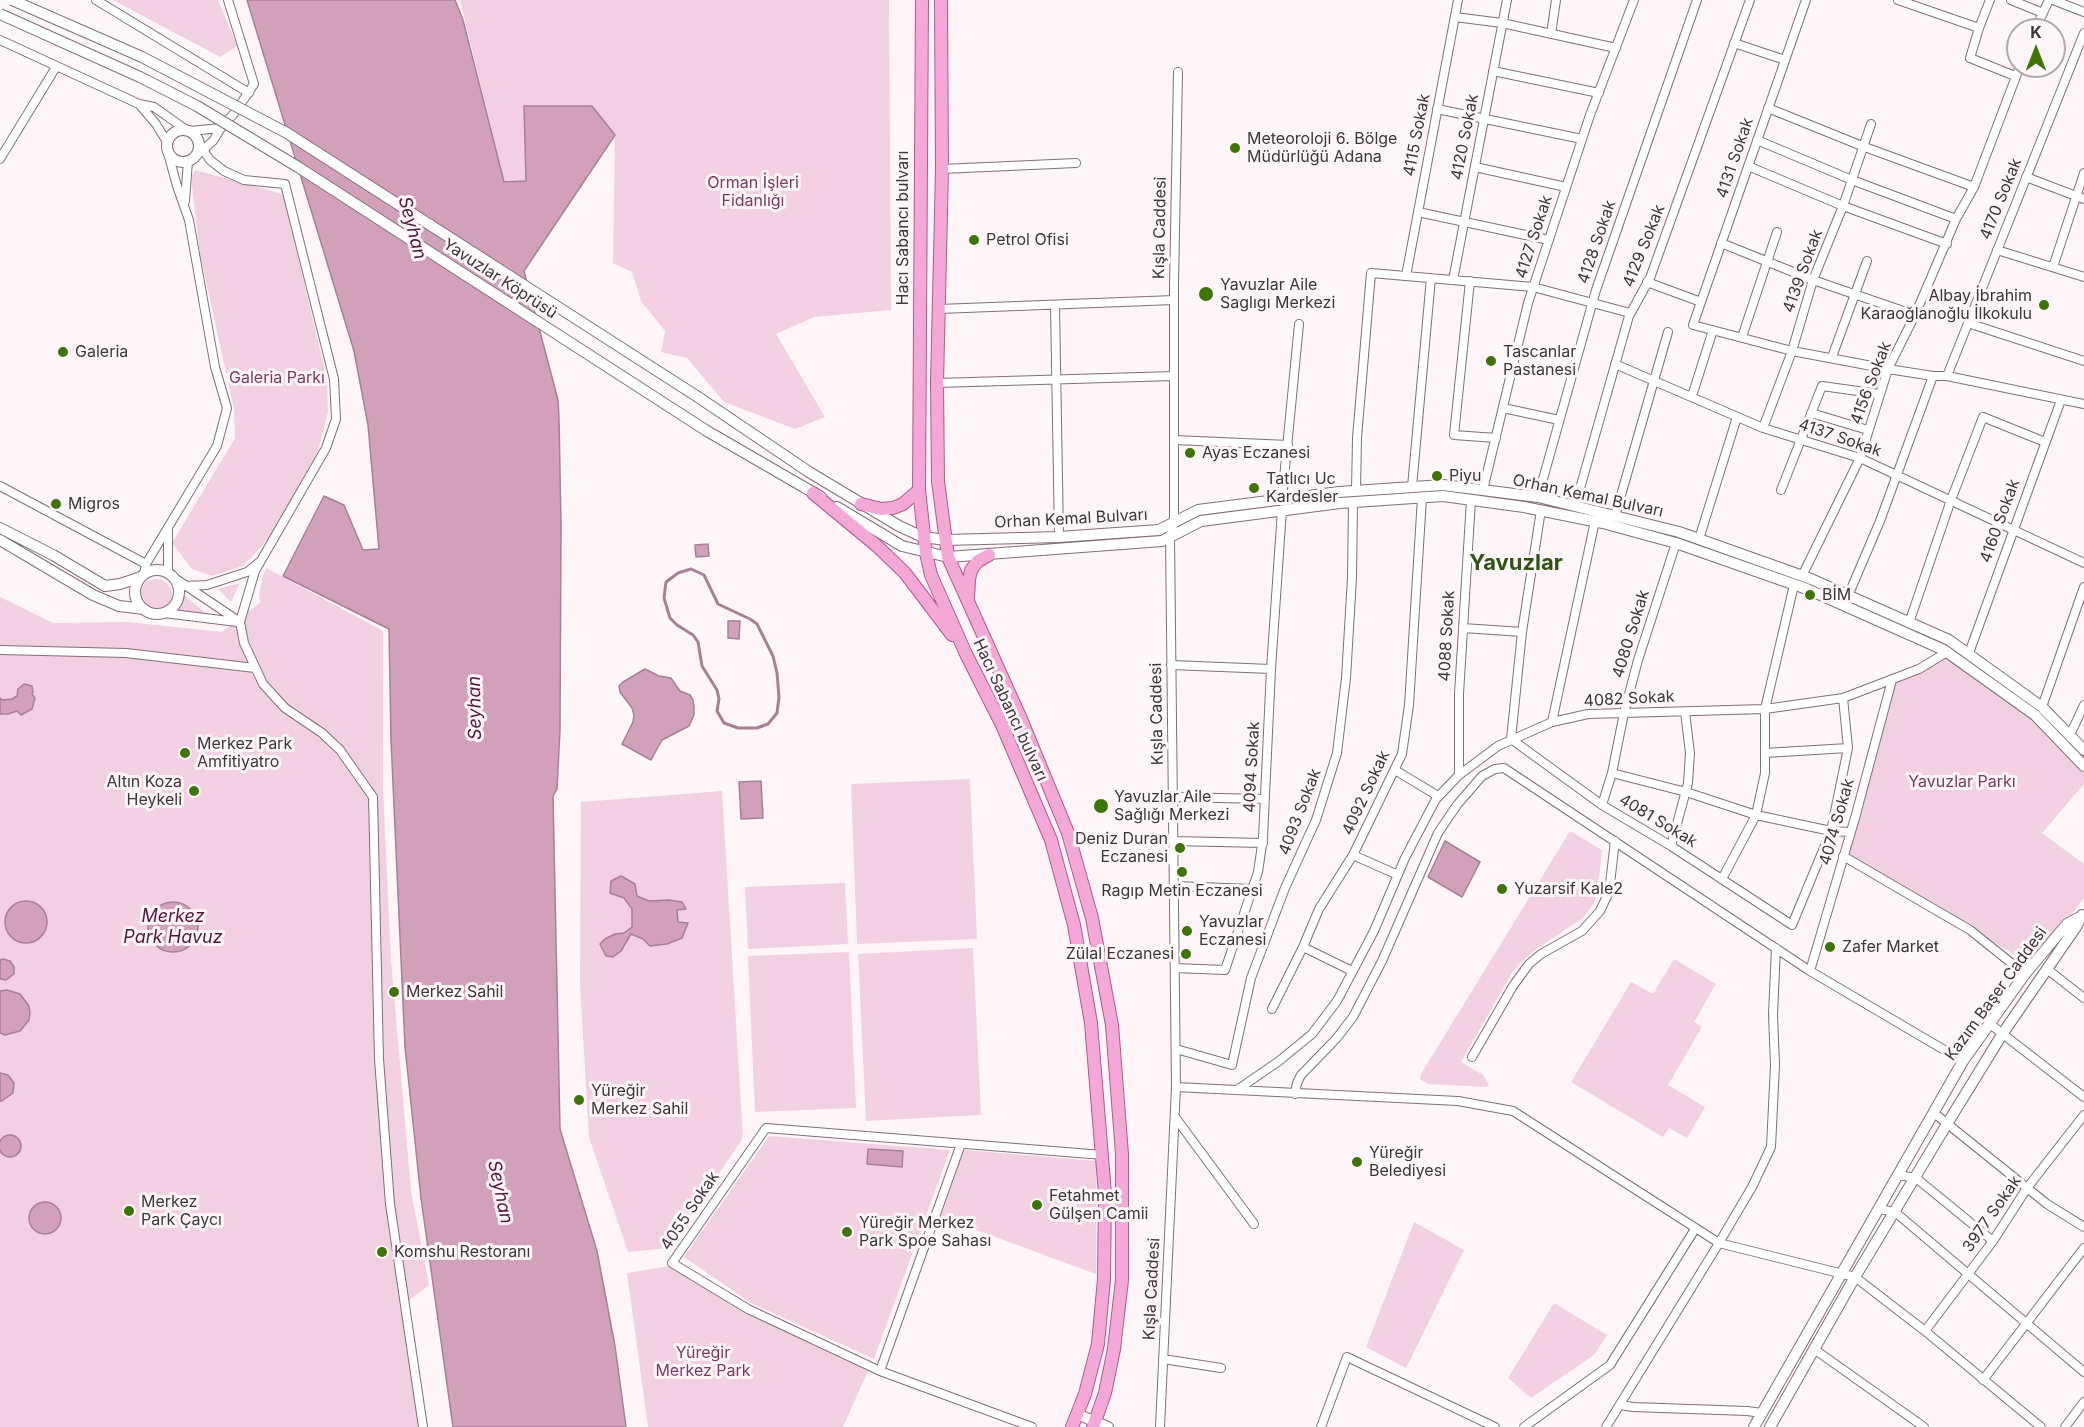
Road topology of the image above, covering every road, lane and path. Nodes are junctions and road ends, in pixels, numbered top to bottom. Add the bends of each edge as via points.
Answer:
1 (12, 0) edge
2 (96, 0) edge
3 (228, 0) edge
4 (922, 0) edge
5 (941, 0) edge
6 (1458, 0) edge
7 (1507, 0) edge
8 (1556, 0) edge
9 (1634, 0) edge
10 (1697, 0) edge
11 (1750, 0) edge
12 (1806, 0) edge
13 (1898, 0) edge
14 (1990, 0) edge
15 (2011, 0) edge
16 (2049, 0) edge
17 (2053, 0) edge
18 (2084, 12) edge
19 (2043, 13) junction
20 (0, 14) edge
21 (1455, 16) junction
22 (2041, 18) edge
23 (1502, 23) junction
24 (1979, 28) junction
25 (2084, 33) edge
26 (1551, 34) junction
27 (0, 40) edge
28 (1734, 43) junction
29 (1616, 48) junction
30 (1785, 60) junction
31 (56, 67) junction
32 (1493, 71) junction
33 (1178, 72) dead end
34 (2006, 72) edge
35 (2014, 78) edge
36 (249, 93) junction
37 (1599, 93) junction
38 (139, 104) junction
39 (1768, 108) junction
40 (1437, 109) junction
41 (1484, 118) junction
42 (1871, 123) dead end
43 (221, 128) junction
44 (188, 130) junction
45 (1582, 140) junction
46 (1757, 140) junction
47 (1862, 146) junction
48 (168, 147) junction
49 (197, 153) junction
50 (0, 159) edge
51 (1076, 163) dead end
52 (1748, 166) junction
53 (1475, 167) junction
54 (942, 169) junction
55 (2084, 173) edge
56 (2026, 177) junction
57 (1852, 180) junction
58 (1566, 187) junction
59 (1974, 187) junction
60 (2079, 198) edge
61 (185, 204) junction
62 (1843, 206) junction
63 (1418, 212) junction
64 (1956, 219) junction
65 (1465, 220) junction
66 (1777, 232) dead end
67 (1549, 240) junction
68 (1721, 243) junction
69 (1947, 244) junction
70 (1997, 250) junction
71 (1767, 261) junction
72 (1867, 261) dead end
73 (2053, 267) junction
74 (1406, 276) junction
75 (2084, 277) edge
76 (1431, 278) junction
77 (1453, 280) junction
78 (1814, 280) junction
79 (1470, 281) junction
80 (1647, 282) junction
81 (1533, 287) junction
82 (1854, 294) junction
83 (1174, 300) junction
84 (1592, 302) junction
85 (1701, 302) junction
86 (1055, 304) junction
87 (939, 309) junction
88 (1630, 313) junction
89 (1915, 315) junction
90 (1968, 323) junction
91 (1299, 324) dead end
92 (1713, 330) junction
93 (1668, 332) dead end
94 (1742, 337) junction
95 (1792, 351) junction
96 (1832, 357) junction
97 (2084, 361) edge
98 (1615, 364) junction
99 (1888, 369) junction
100 (1174, 376) junction
101 (1934, 376) junction
102 (1947, 376) junction
103 (1055, 380) junction
104 (1655, 380) junction
105 (937, 383) junction
106 (1879, 394) junction
107 (1692, 396) junction
108 (2061, 400) junction
109 (2084, 404) edge
110 (1503, 408) junction
111 (1811, 413) junction
112 (1737, 417) junction
113 (1559, 420) junction
114 (1763, 428) junction
115 (1868, 430) junction
116 (1496, 438) junction
117 (1174, 440) junction
118 (1800, 440) junction
119 (2045, 442) junction
120 (1288, 445) junction
121 (1860, 458) junction
122 (1897, 475) junction
123 (0, 486) edge
124 (1412, 487) junction
125 (919, 490) junction
126 (1356, 490) junction
127 (1483, 490) junction
128 (1781, 490) dead end
129 (813, 493) junction
130 (1538, 497) junction
131 (1422, 498) junction
132 (1471, 500) junction
133 (1951, 500) junction
134 (1353, 502) junction
135 (861, 504) junction
136 (1282, 505) junction
137 (1575, 506) junction
138 (1541, 510) junction
139 (1615, 516) junction
140 (1595, 521) junction
141 (1174, 522) junction
142 (168, 526) junction
143 (0, 528) edge
144 (2013, 530) junction
145 (923, 537) junction
146 (1059, 537) junction
147 (1170, 537) junction
148 (1699, 539) junction
149 (0, 540) edge
150 (946, 540) junction
151 (1676, 543) junction
152 (926, 553) junction
153 (989, 555) junction
154 (948, 558) junction
155 (261, 561) junction
156 (2084, 563) edge
157 (144, 572) junction
158 (170, 575) junction
159 (1802, 576) junction
160 (1794, 585) junction
161 (184, 586) junction
162 (2084, 587) edge
163 (1848, 596) junction
164 (969, 606) junction
165 (144, 609) junction
166 (164, 613) junction
167 (240, 622) junction
168 (1909, 623) junction
169 (1463, 628) junction
170 (1522, 632) junction
171 (0, 650) edge
172 (1947, 652) junction
173 (1969, 653) junction
174 (966, 654) junction
175 (1171, 665) junction
176 (255, 668) junction
177 (1271, 669) junction
178 (1892, 680) junction
179 (1843, 698) junction
180 (2084, 705) edge
181 (2042, 707) junction
182 (1765, 709) junction
183 (1685, 712) junction
184 (1624, 713) junction
185 (1552, 722) junction
186 (2070, 735) junction
187 (1511, 739) junction
188 (1848, 748) junction
189 (2084, 750) edge
190 (1765, 753) junction
191 (2084, 766) edge
192 (1395, 770) junction
193 (1612, 773) junction
194 (1459, 775) junction
195 (1686, 792) junction
196 (1438, 796) junction
197 (1173, 797) junction
198 (1265, 799) junction
199 (1602, 806) junction
200 (1756, 814) junction
201 (1832, 831) junction
202 (1850, 832) junction
203 (1173, 841) junction
204 (1616, 841) junction
205 (1263, 843) junction
206 (1671, 846) junction
207 (1353, 855) junction
208 (1844, 856) junction
209 (1398, 875) junction
210 (1722, 879) junction
211 (1174, 886) junction
212 (1252, 889) junction
213 (2082, 914) edge
214 (1303, 947) junction
215 (1776, 948) junction
216 (1175, 968) junction
217 (2047, 969) junction
218 (1352, 971) junction
219 (1810, 971) junction
220 (2025, 974) junction
221 (2082, 994) edge
222 (1272, 1009) dead end
223 (1990, 1024) junction
224 (2003, 1034) junction
225 (1176, 1048) junction
226 (1472, 1057) dead end
227 (1963, 1061) junction
228 (1176, 1087) junction
229 (1238, 1090) junction
230 (1295, 1095) junction
231 (2084, 1097) edge
232 (1934, 1113) junction
233 (2084, 1115) edge
234 (1174, 1117) junction
235 (1947, 1124) junction
236 (960, 1144) junction
237 (1103, 1155) junction
238 (1898, 1175) junction
239 (1916, 1178) junction
240 (2027, 1188) junction
241 (1879, 1209) junction
242 (1895, 1212) junction
243 (1254, 1224) dead end
244 (2084, 1227) edge
245 (1695, 1229) junction
246 (1993, 1241) junction
247 (1719, 1243) junction
248 (2084, 1248) edge
249 (1842, 1273) junction
250 (1967, 1275) junction
251 (1855, 1277) junction
252 (2026, 1324) junction
253 (1925, 1331) junction
254 (1814, 1349) junction
255 (1163, 1359) junction
256 (1221, 1368) dead end
257 (880, 1371) junction
258 (2084, 1372) edge
259 (1983, 1380) junction
260 (2084, 1402) edge
261 (1620, 1405) junction
262 (1762, 1413) junction
263 (1077, 1414) junction
264 (1094, 1424) edge
265 (423, 1427) edge
266 (1032, 1427) edge
267 (1072, 1427) edge
268 (1108, 1427) edge
269 (1160, 1427) edge
270 (1321, 1427) edge
271 (1495, 1427) edge
272 (1524, 1427) edge
273 (1606, 1427) edge
274 (1754, 1427) edge
275 (1770, 1427) edge
276 (1924, 1427) edge
277 (2041, 1427) edge
278 (2065, 1427) edge

1 - 135 main road, Yavuzlar Köprüsü, bridge via 142,57 287,133
2 - 36 street
3 - 36 street via 254,84
4 - 125 main road, Hacı Sabancı bulvarı
5 - 54 main road, Hacı Sabancı bulvarı
6 - 21 street, 4115 Sokak
7 - 23 street, 4120 Sokak
8 - 26 street
9 - 29 street, 4127 Sokak
10 - 84 street, 4128 Sokak
11 - 28 street, 4129 Sokak
12 - 30 street, 4131 Sokak
13 - 24 street
14 - 24 street
15 - 19 street
16 - 19 street
17 - 18 street
19 - 22 street
20 - 129 main road, Yavuzlar Köprüsü, bridge via 197,106 707,431
21 - 23 street
21 - 40 street, 4115 Sokak
23 - 26 street
23 - 32 street, 4120 Sokak
24 - 34 street via 1970,58
25 - 56 street, 4170 Sokak
26 - 29 street
27 - 31 street
28 - 30 street
28 - 80 street, 4129 Sokak
29 - 37 street, 4127 Sokak
30 - 39 street, 4131 Sokak
31 - 38 street
31 - 50 street
32 - 37 street
32 - 41 street, 4120 Sokak
33 - 83 street, Kışla Caddesi
35 - 59 street, 4156 Sokak
36 - 43 street
37 - 45 street, 4127 Sokak
38 - 44 street via 154,107
38 - 48 street
39 - 46 street, 4131 Sokak
39 - 47 street
40 - 41 street
40 - 63 street, 4115 Sokak
41 - 45 street
41 - 53 street, 4120 Sokak
42 - 47 street, 4139 Sokak
43 - 44 street
43 - 49 street via 213,141
44 - 48 main road via 174,132
44 - 49 main road via 198,139
45 - 58 street, 4127 Sokak
46 - 52 street, 4131 Sokak
46 - 57 street
47 - 57 street, 4139 Sokak
47 - 59 street
48 - 49 main road via 177,161
48 - 61 street
49 - 61 street
49 - 155 street via 244,180 285,184 334,379 336,419 326,448
51 - 54 street
52 - 62 street
52 - 68 street, 4131 Sokak
53 - 58 street
53 - 65 street, 4120 Sokak
54 - 87 main road, Hacı Sabancı bulvarı
55 - 60 street
56 - 60 street
56 - 70 street, 4170 Sokak
57 - 62 street, 4139 Sokak
57 - 64 street
58 - 67 street, 4127 Sokak
59 - 64 street, 4156 Sokak
60 - 73 street
61 - 142 street via 215,367 227,408 217,446
62 - 69 street
62 - 78 street, 4139 Sokak
63 - 65 street
63 - 74 street, 4115 Sokak
64 - 69 street, 4156 Sokak
65 - 67 street
65 - 77 street, 4120 Sokak
66 - 71 street
67 - 81 street, 4127 Sokak
68 - 71 street
68 - 85 street, 4131 Sokak
69 - 89 street, 4156 Sokak
70 - 73 street
70 - 90 street, 4170 Sokak
71 - 78 street
71 - 94 street
72 - 82 street
73 - 75 street
74 - 76 street
74 - 126 street via 1371,273
76 - 77 street
76 - 124 street
77 - 79 street
78 - 82 street
78 - 95 street, 4139 Sokak
79 - 81 street
79 - 116 street via 1454,435
80 - 85 street
80 - 88 street, 4129 Sokak
81 - 84 street
81 - 110 street, 4127 Sokak
82 - 89 street
82 - 96 street
83 - 86 street
83 - 100 street, Kışla Caddesi
84 - 88 street
84 - 113 street, 4128 Sokak
85 - 92 street, 4131 Sokak via 1693,325
86 - 87 street
86 - 103 street
87 - 105 main road, Hacı Sabancı bulvarı
88 - 98 street, 4129 Sokak
89 - 99 street, 4156 Sokak
90 - 97 street
90 - 102 street, 4170 Sokak
91 - 120 street, 4094 Sokak
92 - 94 street
92 - 107 street
93 - 104 street
94 - 95 street
95 - 96 street
95 - 114 street, 4139 Sokak
96 - 99 street
98 - 104 street, 4137 Sokak
98 - 137 street, 4129 Sokak
99 - 101 street
99 - 106 street, 4156 Sokak
100 - 103 street
100 - 117 street, Kışla Caddesi
101 - 102 street
101 - 122 street
102 - 108 street
103 - 105 street
103 - 146 street
104 - 107 street, 4137 Sokak
104 - 139 street
105 - 150 main road, Hacı Sabancı bulvarı via 938,481
106 - 111 street via 1822,386
106 - 115 street, 4156 Sokak
107 - 112 street, 4137 Sokak
108 - 109 street
108 - 119 street, 4160 Sokak
110 - 113 street
110 - 116 street, 4127 Sokak
111 - 115 street
111 - 118 street
112 - 114 street, 4137 Sokak
112 - 148 street
113 - 130 street, 4128 Sokak
114 - 118 street, 4137 Sokak
115 - 121 street, 4156 Sokak
116 - 127 street, 4127 Sokak
117 - 120 street
117 - 141 street, Kışla Caddesi
118 - 121 street, 4137 Sokak
118 - 128 street
119 - 133 street via 1983,417
119 - 144 street, 4160 Sokak
120 - 136 street, 4094 Sokak
121 - 122 street, 4137 Sokak
121 - 159 street, 4156 Sokak
122 - 133 street, 4137 Sokak
122 - 163 street
123 - 157 street
124 - 126 main road, Orhan Kemal Bulvarı
124 - 127 main road, Orhan Kemal Bulvarı via 1443,485
125 - 135 main road via 893,508
125 - 145 main road, Hacı Sabancı bulvarı
126 - 136 main road, Orhan Kemal Bulvarı
127 - 130 main road, Orhan Kemal Bulvarı
129 - 152 main road, Yavuzlar Köprüsü via 902,546
129 - 174 main road via 905,573
130 - 137 main road, Orhan Kemal Bulvarı
131 - 132 main road, Orhan Kemal Bulvarı
131 - 134 main road, Orhan Kemal Bulvarı
131 - 192 street, 4092 Sokak via 1408,705 1402,754
132 - 138 main road, Orhan Kemal Bulvarı
132 - 169 street, 4088 Sokak
133 - 144 street, 4137 Sokak
133 - 168 street
134 - 136 main road, Orhan Kemal Bulvarı
134 - 225 street, 4093 Sokak via 1346,678 1337,753 1316,820 1251,978 1232,1065
135 - 145 main road, Yavuzlar Köprüsü
136 - 141 main road, Orhan Kemal Bulvarı via 1198,510
136 - 147 main road, Orhan Kemal Bulvarı via 1201,521
136 - 177 street, 4094 Sokak
137 - 139 main road, Orhan Kemal Bulvarı
138 - 140 main road, Orhan Kemal Bulvarı
138 - 170 street
139 - 148 main road, Orhan Kemal Bulvarı
140 - 151 main road, Orhan Kemal Bulvarı
140 - 185 street
141 - 146 main road, Orhan Kemal Bulvarı via 1159,530
141 - 147 street, Kışla Caddesi
142 - 157 street
142 - 158 street
143 - 157 main road via 105,586
144 - 156 street, 4137 Sokak
144 - 173 street, 4160 Sokak
145 - 150 main road, Orhan Kemal Bulvarı
145 - 152 main road, Hacı Sabancı bulvarı
146 - 150 main road, Orhan Kemal Bulvarı
147 - 153 main road, Orhan Kemal Bulvarı via 1162,541
147 - 175 street, Kışla Caddesi
148 - 159 main road, Orhan Kemal Bulvarı
149 - 165 main road via 93,595 119,606
150 - 154 main road, Hacı Sabancı bulvarı
151 - 160 main road, Orhan Kemal Bulvarı
151 - 184 street, 4080 Sokak
152 - 154 main road, Yavuzlar Köprüsü
152 - 174 main road, Hacı Sabancı bulvarı via 931,575
153 - 154 main road, Orhan Kemal Bulvarı
153 - 164 main road via 972,570
154 - 164 main road, Hacı Sabancı bulvarı
155 - 161 street via 247,572 207,585
155 - 167 street
157 - 158 main road via 153,570
157 - 165 main road via 137,583 136,598
158 - 161 street
158 - 166 main road via 177,584 178,598
159 - 163 main road, Orhan Kemal Bulvarı
160 - 172 main road, Orhan Kemal Bulvarı
160 - 182 street
161 - 167 street
162 - 181 street
163 - 168 main road, Orhan Kemal Bulvarı
164 - 264 main road, Hacı Sabancı bulvarı via 1068,833 1092,918 1112,1024 1122,1154 1122,1280 1114,1349
165 - 166 main road
166 - 167 street
167 - 176 street
168 - 173 main road, Orhan Kemal Bulvarı
169 - 170 street
169 - 194 street, 4088 Sokak
170 - 187 street
171 - 176 street via 126,653
172 - 178 street, 4082 Sokak
172 - 191 main road, Orhan Kemal Bulvarı via 2035,716
173 - 181 main road, Orhan Kemal Bulvarı
174 - 237 main road, Hacı Sabancı bulvarı via 1002,725 1054,850 1074,925 1090,1023
175 - 177 street
175 - 197 street, Kışla Caddesi
176 - 265 street via 263,684 285,708 340,750 373,797 379,1059 390,1204
177 - 198 street, 4094 Sokak
178 - 179 street, 4082 Sokak
178 - 202 street, 4074 Sokak
179 - 182 street, 4082 Sokak
179 - 188 street
180 - 186 street
181 - 186 main road, Orhan Kemal Bulvarı
182 - 183 street, 4082 Sokak
182 - 190 street
183 - 184 street, 4082 Sokak
183 - 195 street via 1690,753
184 - 185 street, 4082 Sokak via 1588,714
184 - 193 street, 4080 Sokak
185 - 187 street, 4082 Sokak
186 - 189 main road, Orhan Kemal Bulvarı
187 - 194 street, 4082 Sokak
187 - 199 street, 4081 Sokak
188 - 190 street
188 - 201 street
190 - 200 street
192 - 196 street
192 - 207 street, 4092 Sokak
193 - 195 street
193 - 199 street, 4080 Sokak
194 - 196 street, 4082 Sokak
195 - 200 street
195 - 206 street
196 - 209 street, 4082 Sokak
197 - 198 street
197 - 203 street, Kışla Caddesi
198 - 205 street, 4094 Sokak
199 - 206 street, 4081 Sokak
200 - 201 street
200 - 210 street
201 - 202 street
201 - 210 street, 4081 Sokak via 1792,925
202 - 208 street, 4074 Sokak
203 - 205 street
203 - 211 street, Kışla Caddesi
204 - 215 street
204 - 226 street via 1609,892 1600,911 1582,931 1529,964
204 - 230 street via 1504,768 1482,776 1438,833 1353,1017 1301,1075
205 - 212 street, 4094 Sokak
206 - 210 street, 4081 Sokak
207 - 209 street
207 - 214 street, 4092 Sokak via 1319,909
208 - 219 street, 4074 Sokak
208 - 220 street via 1970,930
209 - 218 street, 4082 Sokak
211 - 212 street
211 - 216 street, Kışla Caddesi
212 - 216 street, 4094 Sokak via 1225,970
213 - 217 main road, Kazım Başer Caddesi
213 - 220 main road, Kazım Başer Caddesi via 2067,924
214 - 218 street
214 - 222 street, 4092 Sokak
215 - 219 street
215 - 247 street via 1771,1148
216 - 225 street, Kışla Caddesi
217 - 221 street
217 - 224 main road, Kazım Başer Caddesi
218 - 229 street, 4082 Sokak via 1337,1001 1312,1034
219 - 227 street
220 - 223 main road, Kazım Başer Caddesi
223 - 224 street
223 - 227 main road, Kazım Başer Caddesi
224 - 231 street
224 - 235 main road, Kazım Başer Caddesi
225 - 228 street, Kışla Caddesi
227 - 232 main road, Kazım Başer Caddesi
228 - 229 street
228 - 234 street, Kışla Caddesi
229 - 230 street
230 - 245 street via 1458,1101 1513,1112
232 - 235 street
232 - 238 main road, Kazım Başer Caddesi
233 - 240 street, 3977 Sokak
234 - 243 street
234 - 255 street, Kışla Caddesi
235 - 239 main road, Kazım Başer Caddesi
235 - 240 street
236 - 237 street, 4055 Sokak
236 - 257 street
236 - 257 street, 4055 Sokak via 766,1128 672,1263 748,1309
237 - 263 main road, Hacı Sabancı bulvarı via 1103,1290 1098,1344
238 - 239 street
238 - 241 main road, Kazım Başer Caddesi
239 - 242 main road, Kazım Başer Caddesi
239 - 246 street
240 - 244 street
240 - 246 street, 3977 Sokak
241 - 242 street
241 - 249 main road, Kazım Başer Caddesi
242 - 250 street
242 - 251 main road, Kazım Başer Caddesi
245 - 247 street
245 - 272 street via 1610,1365
246 - 250 street, 3977 Sokak
247 - 249 street
247 - 261 street
248 - 252 street
249 - 251 street
249 - 262 main road, Kazım Başer Caddesi
250 - 252 street
250 - 253 street, 3977 Sokak
251 - 253 street
251 - 254 main road, Kazım Başer Caddesi
252 - 258 street
252 - 259 street
253 - 259 street
254 - 275 main road, Kazım Başer Caddesi
254 - 276 street
255 - 256 street
255 - 269 street, Kışla Caddesi
257 - 266 street, 4055 Sokak
259 - 277 street
260 - 278 street
261 - 262 street
261 - 273 street
262 - 274 main road, Kazım Başer Caddesi
263 - 264 main road
263 - 267 main road, Hacı Sabancı bulvarı
264 - 268 main road
270 - 271 street via 1347,1357

